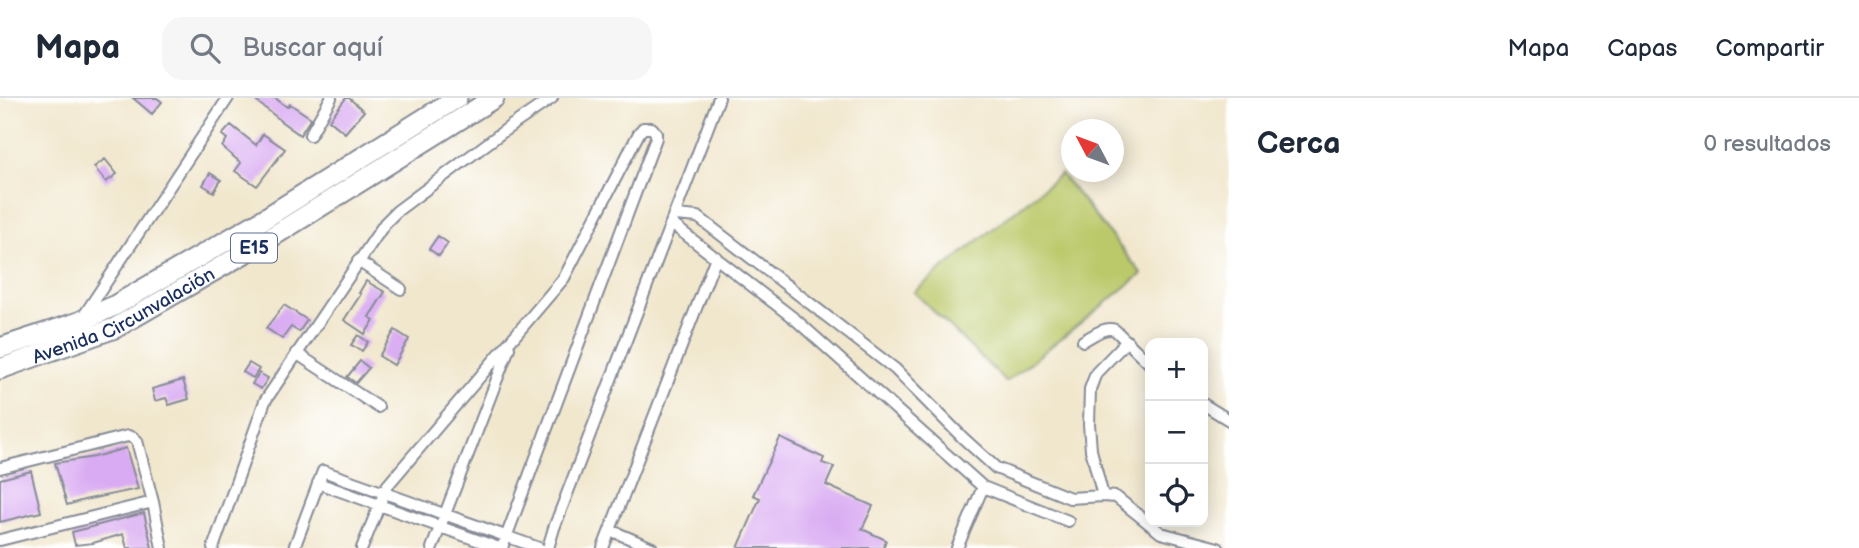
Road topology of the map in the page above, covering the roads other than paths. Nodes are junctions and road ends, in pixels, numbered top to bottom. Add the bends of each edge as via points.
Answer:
1 (228, 98) edge
2 (331, 98) edge
3 (457, 98) edge
4 (494, 98) edge
5 (552, 98) edge
6 (719, 98) edge
7 (310, 135) dead end
8 (673, 219) junction
9 (716, 257) junction
10 (358, 261) junction
11 (401, 289) dead end
12 (79, 322) junction
13 (512, 340) junction
14 (1083, 341) dead end
15 (1127, 341) junction
16 (0, 348) edge
17 (296, 353) junction
18 (1145, 359) edge
19 (0, 369) edge
20 (379, 407) dead end
21 (1208, 407) edge
22 (1229, 420) edge
23 (0, 468) edge
24 (318, 484) junction
25 (983, 487) junction
26 (383, 493) junction
27 (1103, 496) junction
28 (153, 502) junction
29 (379, 504) junction
30 (445, 515) junction
31 (1068, 521) dead end
32 (440, 527) junction
33 (610, 530) junction
34 (0, 540) edge
35 (503, 544) edge
36 (162, 548) edge
37 (213, 548) edge
38 (294, 548) edge
39 (362, 548) edge
40 (432, 548) edge
41 (539, 548) edge
42 (548, 548) edge
43 (603, 548) edge
44 (652, 548) edge
45 (957, 548) edge
46 (1219, 548) edge

1 - 12 street
2 - 7 street
3 - 12 highway, Avenida Circunvalación / E15 via 172,274
4 - 19 highway, Avenida Circunvalación / E15 via 262,243 115,328
5 - 10 street via 390,217
6 - 8 street
8 - 9 street
8 - 27 street via 698,217 895,369 996,468 1070,498
8 - 42 street
9 - 25 street via 796,320
9 - 33 street
10 - 11 street
10 - 17 street
12 - 16 highway, Avenida Circunvalación / E15
13 - 26 street
13 - 30 street
13 - 35 street via 564,278 639,133 652,128 656,138
14 - 15 street via 1111,328
15 - 18 street
15 - 27 street via 1096,373 1090,389 1091,450
17 - 20 street
17 - 37 street via 265,401
21 - 22 street
23 - 28 street via 128,436 137,441
24 - 26 street via 323,471
24 - 29 street
24 - 38 street
25 - 31 street
25 - 45 street
26 - 29 street
26 - 30 street
27 - 46 street via 1116,497 1161,533
28 - 34 street
28 - 36 street
29 - 32 street
29 - 39 street
30 - 32 street
30 - 35 street
32 - 35 street
32 - 40 street
33 - 43 street
33 - 44 street
35 - 41 street

